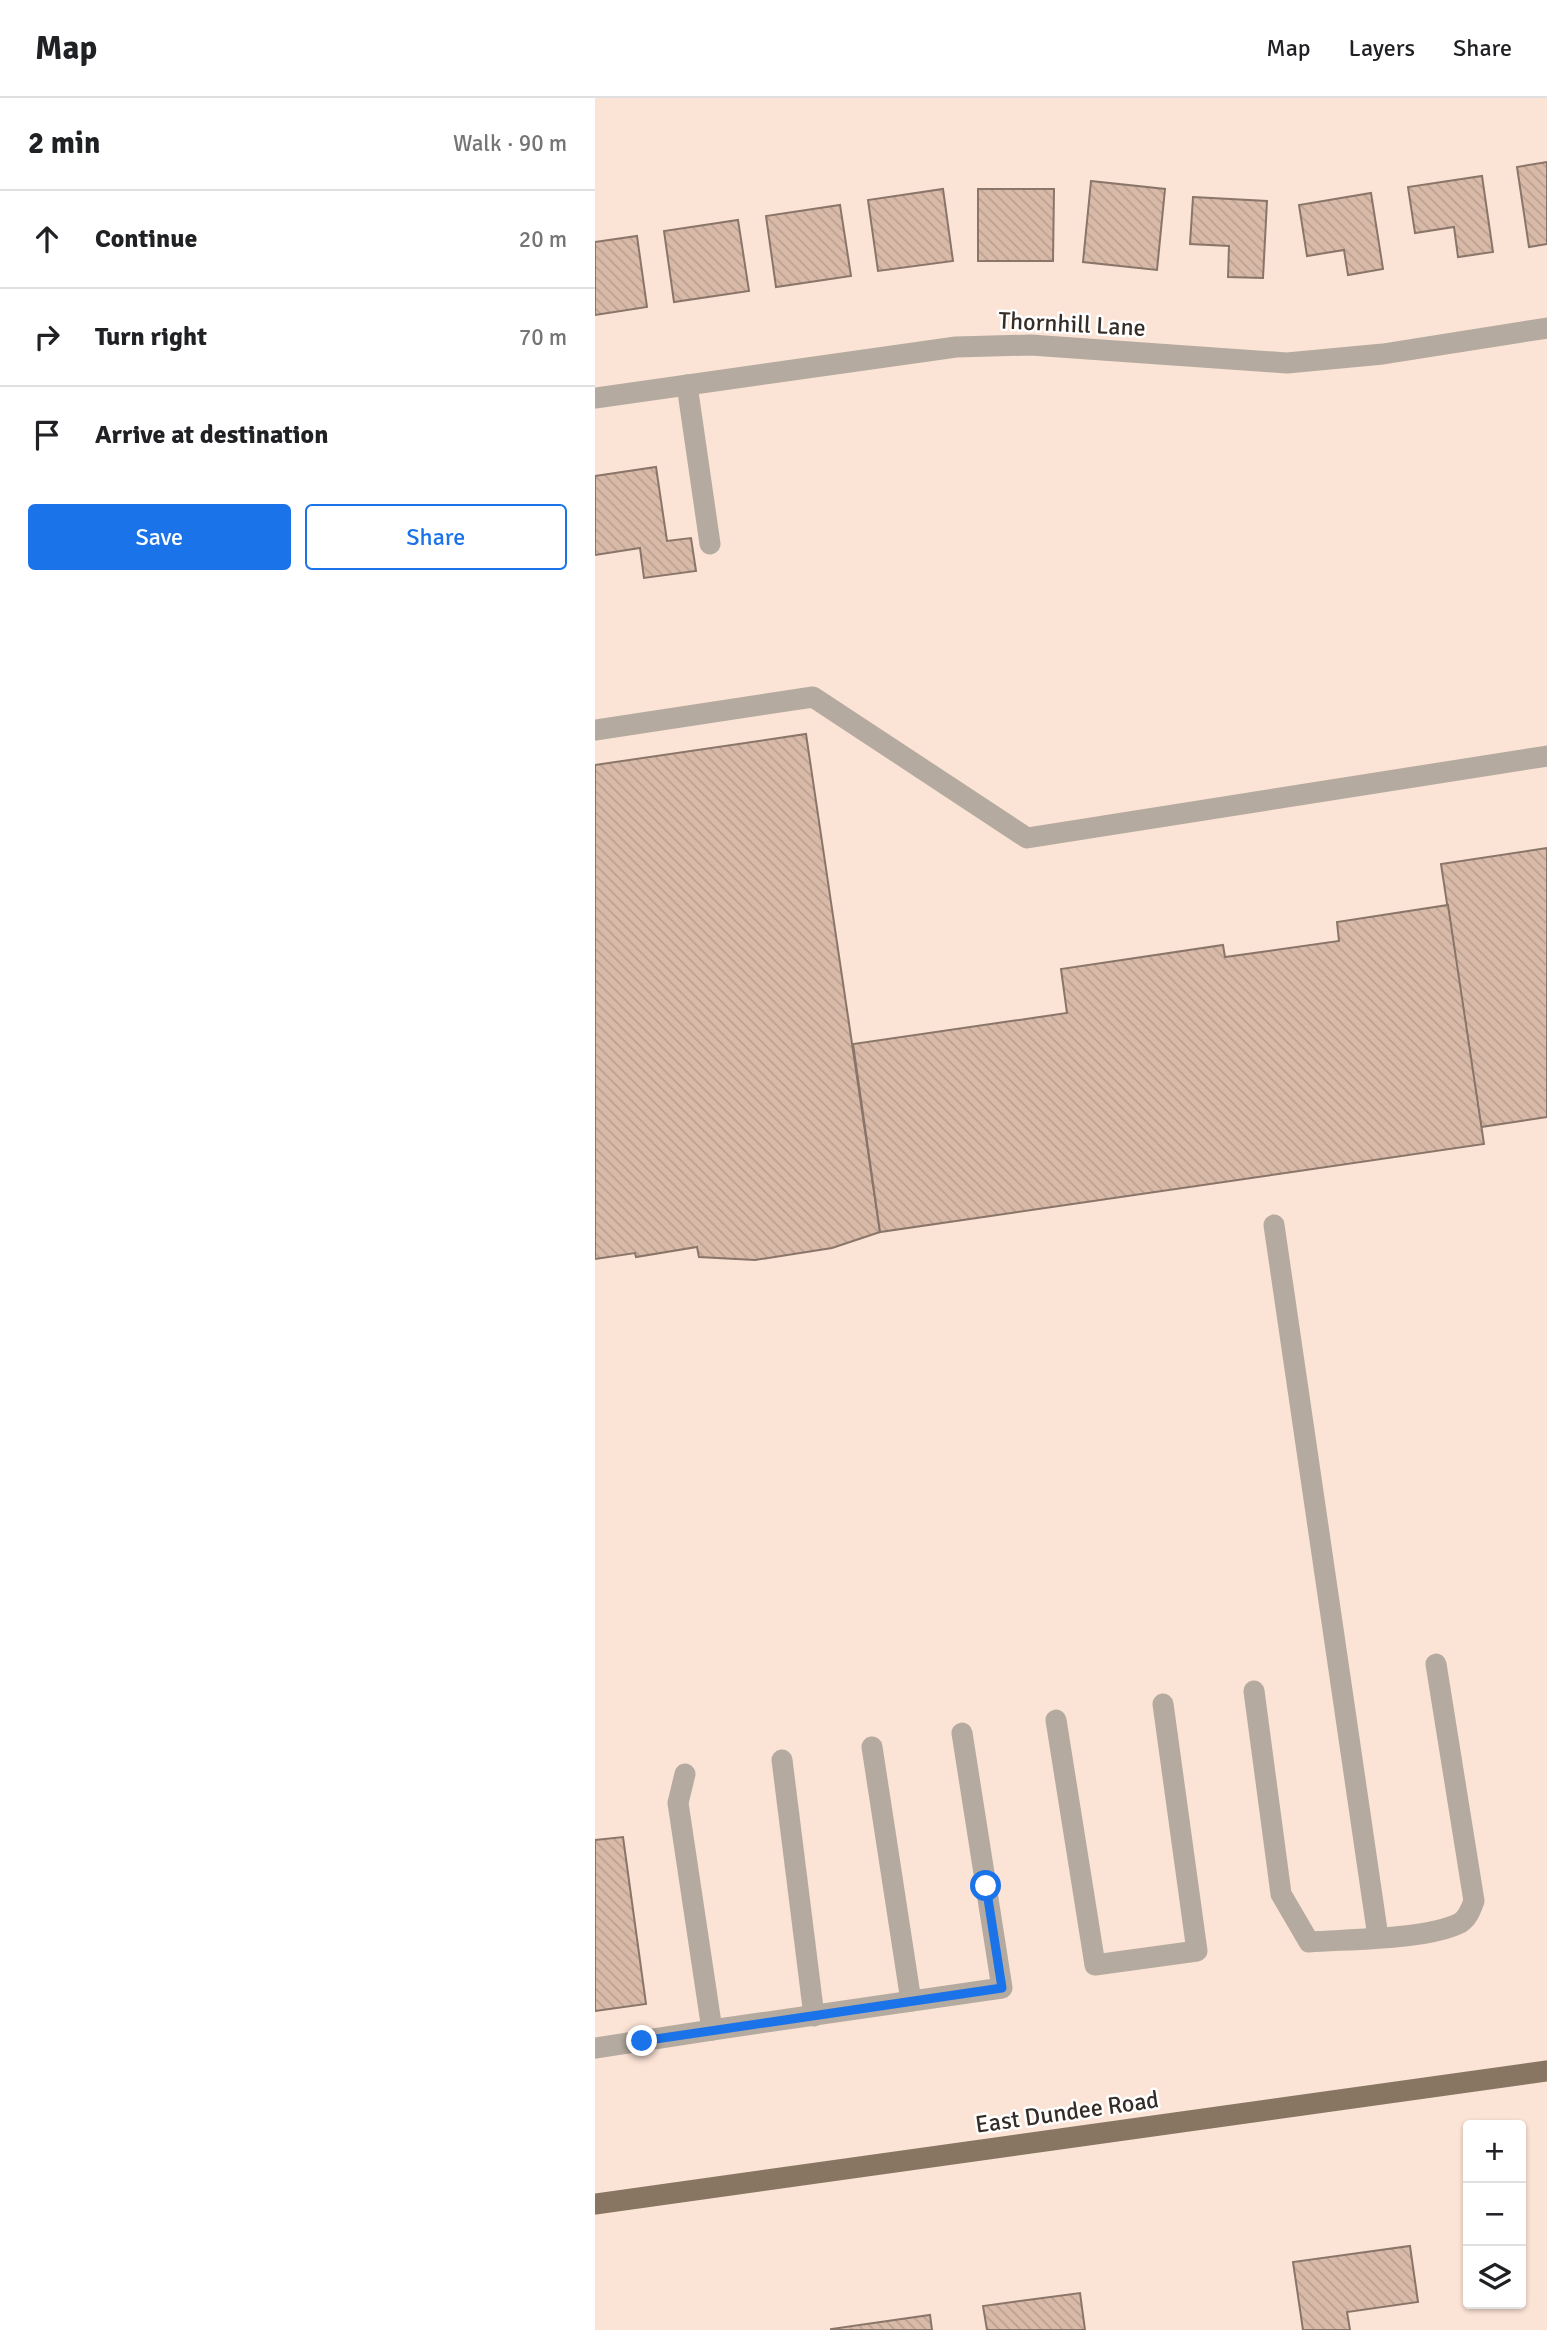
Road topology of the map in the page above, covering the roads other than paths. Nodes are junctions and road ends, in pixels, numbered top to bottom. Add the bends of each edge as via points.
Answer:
1 (1547, 328) edge
2 (687, 385) junction
3 (595, 398) edge
4 (710, 544) dead end
5 (595, 730) edge
6 (1547, 756) edge
7 (1274, 1225) dead end
8 (1436, 1664) dead end
9 (1254, 1690) dead end
10 (1163, 1704) dead end
11 (1056, 1720) dead end
12 (962, 1733) dead end
13 (872, 1746) dead end
14 (782, 1760) dead end
15 (685, 1774) dead end
16 (1378, 1937) junction
17 (911, 2001) junction
18 (814, 2016) junction
19 (712, 2030) junction
20 (595, 2048) edge
21 (1547, 2071) edge
22 (595, 2204) edge

1 - 2 street, Thornhill Lane via 1383,354 1287,363 1031,345 955,347
2 - 3 street, Thornhill Lane
2 - 4 street
5 - 6 street via 813,697 1027,838
7 - 16 street
8 - 16 street via 1474,1901 1469,1915 1460,1922 1420,1934
9 - 16 street via 1281,1894 1309,1942
10 - 11 street via 1198,1951 1095,1965
12 - 17 street via 1002,1988
13 - 17 street
14 - 18 street
15 - 19 street via 678,1803
17 - 18 street
18 - 19 street
19 - 20 street
21 - 22 main road, East Dundee Road

